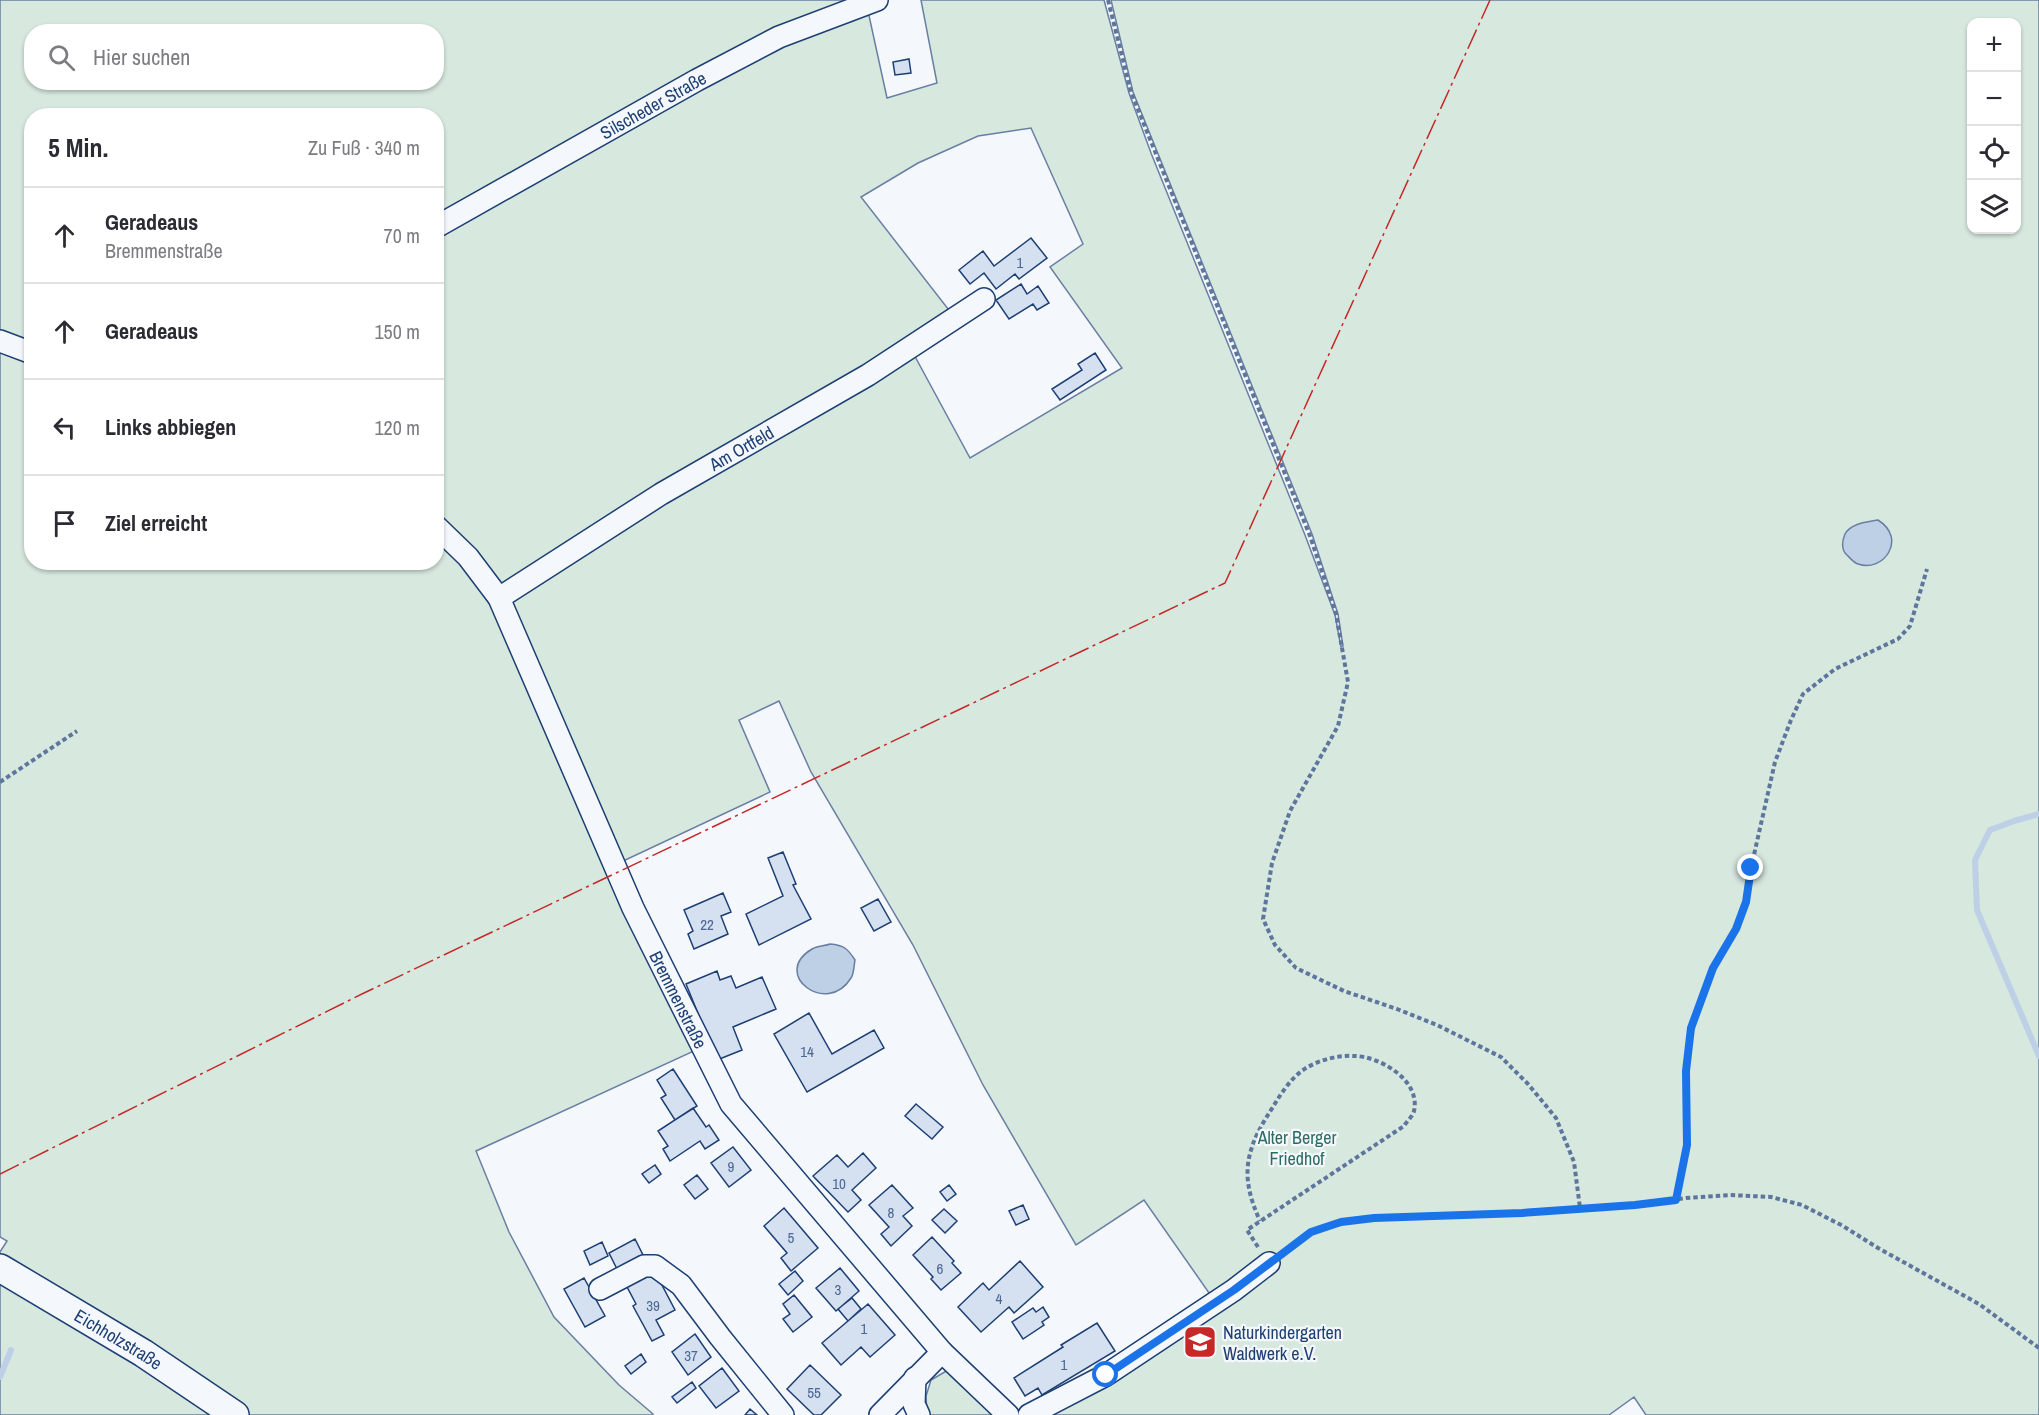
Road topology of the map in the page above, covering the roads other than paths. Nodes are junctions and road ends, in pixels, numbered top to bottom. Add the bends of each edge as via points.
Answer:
1 (877, 0) edge
2 (444, 222) edge
3 (984, 299) dead end
4 (0, 341) edge
5 (24, 350) edge
6 (444, 534) edge
7 (499, 598) junction
8 (1269, 1263) road end
9 (0, 1268) edge
10 (600, 1289) dead end
11 (942, 1352) junction
12 (915, 1378) junction
13 (1002, 1412) edge
14 (235, 1415) edge
15 (783, 1415) edge
16 (880, 1415) edge
17 (919, 1415) edge
18 (1029, 1415) edge

1 - 2 street, Silscheder Straße via 779,37
3 - 7 street, Am Ortfeld via 868,375 661,494
4 - 5 street
6 - 7 street, Bremmenstraße via 468,557
7 - 11 street, Bremmenstraße via 633,908 731,1104
8 - 18 street via 1106,1375
9 - 14 main road, Eichholzstraße via 143,1353
10 - 15 street via 644,1266 655,1266 681,1285
11 - 12 street
11 - 13 street, Bremmenstraße
12 - 16 street
12 - 17 street via 914,1404

